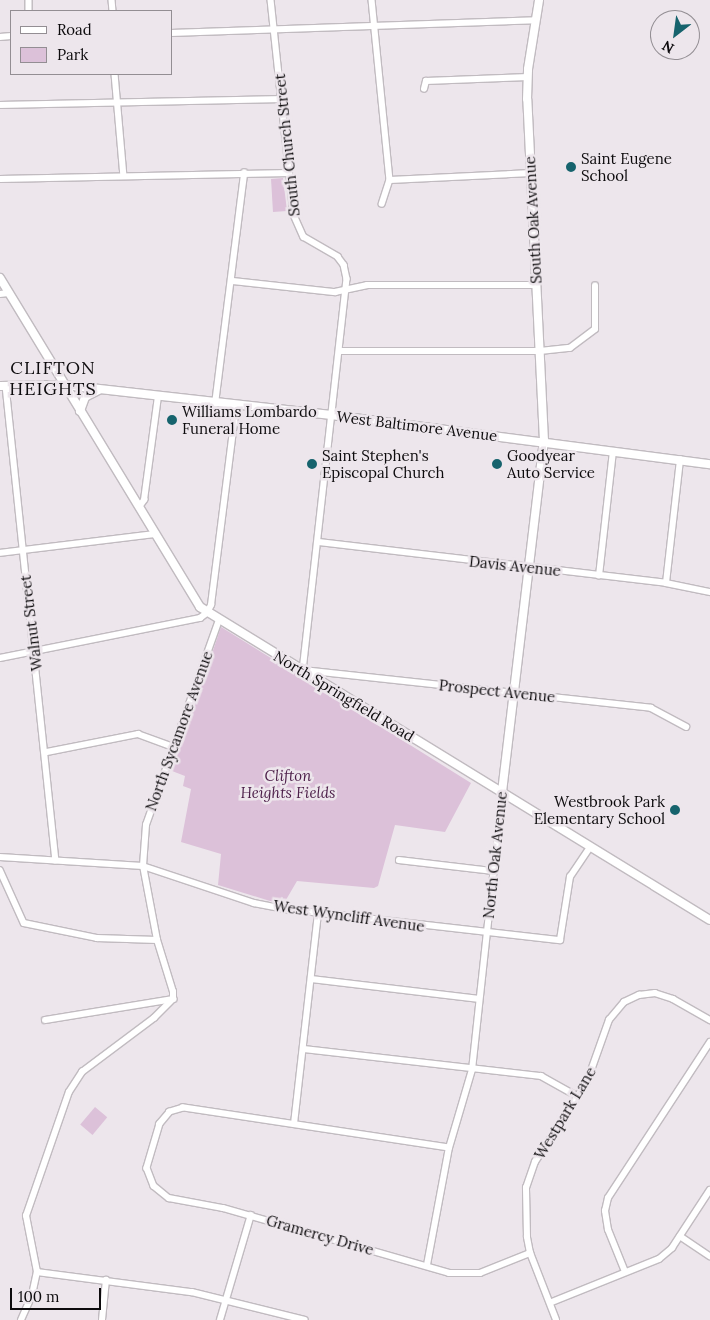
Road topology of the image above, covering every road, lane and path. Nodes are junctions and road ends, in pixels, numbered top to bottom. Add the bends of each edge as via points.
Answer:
1 (271, 0) edge
2 (372, 0) edge
3 (539, 0) edge
4 (536, 20) junction
5 (374, 24) junction
6 (275, 29) junction
7 (172, 33) edge
8 (115, 75) edge
9 (528, 77) junction
10 (424, 89) dead end
11 (281, 99) junction
12 (118, 102) junction
13 (0, 105) edge
14 (289, 173) junction
15 (531, 173) junction
16 (244, 174) junction
17 (124, 176) junction
18 (0, 179) edge
19 (390, 180) junction
20 (382, 204) dead end
21 (0, 278) edge
22 (233, 280) junction
23 (537, 285) junction
24 (595, 286) dead end
25 (347, 289) junction
26 (4, 293) edge
27 (540, 350) junction
28 (341, 351) junction
29 (64, 385) junction
30 (3, 386) edge
31 (102, 389) junction
32 (158, 396) junction
33 (216, 404) junction
34 (236, 406) junction
35 (80, 411) junction
36 (331, 415) junction
37 (544, 441) junction
38 (612, 452) junction
39 (680, 460) junction
40 (710, 464) edge
41 (139, 507) junction
42 (154, 534) junction
43 (318, 542) junction
44 (22, 551) junction
45 (0, 554) edge
46 (529, 568) junction
47 (599, 576) junction
48 (666, 583) junction
49 (710, 592) edge
50 (207, 613) junction
51 (219, 620) junction
52 (33, 650) junction
53 (0, 658) edge
54 (303, 670) junction
55 (514, 693) junction
56 (686, 727) dead end
57 (173, 746) junction
58 (47, 752) junction
59 (502, 792) junction
60 (590, 847) junction
61 (0, 857) edge
62 (56, 860) junction
63 (399, 860) dead end
64 (143, 866) junction
65 (0, 870) edge
66 (493, 871) junction
67 (318, 913) junction
68 (710, 920) edge
69 (486, 933) junction
70 (157, 940) junction
71 (312, 979) junction
72 (173, 999) junction
73 (479, 999) junction
74 (45, 1020) dead end
75 (710, 1020) edge
76 (710, 1042) edge
77 (304, 1049) junction
78 (472, 1070) junction
79 (577, 1096) junction
80 (294, 1124) junction
81 (449, 1148) junction
82 (710, 1190) edge
83 (251, 1216) junction
84 (680, 1236) junction
85 (530, 1253) junction
86 (710, 1256) edge
87 (427, 1265) junction
88 (37, 1272) junction
89 (626, 1272) junction
90 (106, 1280) junction
91 (226, 1299) junction
92 (552, 1302) junction
93 (21, 1320) edge
94 (102, 1320) edge
95 (220, 1320) edge
96 (305, 1320) edge
97 (556, 1320) edge

1 - 6 street, South Church Street
2 - 5 street
3 - 4 main road, South Oak Avenue
4 - 5 street
4 - 9 main road, South Oak Avenue
5 - 6 street
5 - 19 street
6 - 7 street
6 - 11 street, South Church Street
8 - 12 street
9 - 10 street via 426,82
9 - 15 main road, South Oak Avenue
11 - 12 street
11 - 14 street, South Church Street
12 - 13 street
12 - 17 street
14 - 16 street
14 - 25 street, South Church Street via 299,231 309,242 341,261 346,269
15 - 19 street
15 - 23 main road, South Oak Avenue
16 - 17 street
16 - 22 street
17 - 18 street
19 - 20 street
21 - 26 main road, North Springfield Road
22 - 25 street via 335,292
22 - 33 street
23 - 25 street via 367,285
23 - 27 main road, South Oak Avenue
24 - 27 street via 595,329 570,348
25 - 28 street, South Church Street
26 - 29 main road, North Springfield Road
27 - 28 street
27 - 37 main road, South Oak Avenue
28 - 36 street, South Church Street
29 - 30 main road, West Baltimore Avenue
29 - 31 main road, West Baltimore Avenue
29 - 35 main road, North Springfield Road
30 - 44 street, Walnut Street
31 - 32 main road, West Baltimore Avenue
31 - 35 main road via 88,394
32 - 33 main road, West Baltimore Avenue
32 - 41 street via 144,500
33 - 34 main road, West Baltimore Avenue
34 - 36 main road, West Baltimore Avenue
34 - 50 street via 211,605
35 - 41 main road, North Springfield Road
36 - 37 main road, West Baltimore Avenue
36 - 43 street, South Church Street
37 - 38 main road, West Baltimore Avenue
37 - 46 main road, North Oak Avenue
38 - 39 main road, West Baltimore Avenue
38 - 47 street
39 - 40 main road, West Baltimore Avenue
39 - 48 street
41 - 42 main road, North Springfield Road
42 - 44 street
42 - 50 main road, North Springfield Road via 191,595
43 - 46 street, Davis Avenue
43 - 54 street, South Church Street
44 - 45 street
44 - 52 street, Walnut Street
46 - 47 street, Davis Avenue
46 - 55 main road, North Oak Avenue
47 - 48 street, Davis Avenue
48 - 49 street, Davis Avenue
50 - 51 main road, North Springfield Road
50 - 52 street via 200,618
51 - 54 main road, North Springfield Road
51 - 57 street, North Sycamore Avenue
52 - 53 street
52 - 58 street, Walnut Street
54 - 55 street, Prospect Avenue
54 - 59 main road, North Springfield Road
55 - 56 street, Prospect Avenue via 651,708
55 - 59 main road, North Oak Avenue
57 - 58 street via 138,734
57 - 64 street, North Sycamore Avenue via 151,806
58 - 62 street, Walnut Street
59 - 60 main road, North Springfield Road
59 - 66 street, North Oak Avenue
60 - 68 main road, North Springfield Road
60 - 69 street, West Wyncliff Avenue via 570,877 560,940
61 - 62 street, West Wyncliff Avenue
62 - 64 street, West Wyncliff Avenue
63 - 66 street
64 - 67 street, West Wyncliff Avenue via 254,903
64 - 70 street, North Sycamore Avenue
65 - 70 street via 24,923 97,938
66 - 69 street, North Oak Avenue
67 - 69 street, West Wyncliff Avenue
67 - 71 street
69 - 73 street, North Oak Avenue
70 - 72 street, North Sycamore Avenue via 174,992
71 - 73 street
71 - 77 street
72 - 74 street
72 - 88 street via 154,1018 82,1072 69,1092 26,1216
73 - 78 street, North Oak Avenue
75 - 79 street, Westpark Lane via 664,995 646,993 631,997 618,1006 609,1020 591,1074
76 - 89 street via 608,1198 608,1230
77 - 78 street
77 - 80 street
78 - 79 street via 541,1076
78 - 81 street, North Oak Avenue
79 - 85 street, Westpark Lane via 540,1155 526,1188 524,1218
80 - 81 street, Gramercy Drive
80 - 83 street, Gramercy Drive via 183,1108 164,1118 146,1161 148,1174 164,1196
81 - 87 street, North Oak Avenue
82 - 84 street
83 - 87 street, Gramercy Drive
83 - 91 street
84 - 86 street
84 - 89 street via 659,1259
85 - 87 street, Gramercy Drive via 480,1273 449,1273
85 - 92 street, Westpark Lane
88 - 90 street
88 - 93 street via 32,1295
89 - 92 street
90 - 91 street
90 - 94 street
91 - 95 street
91 - 96 street
92 - 97 street, Westpark Lane

